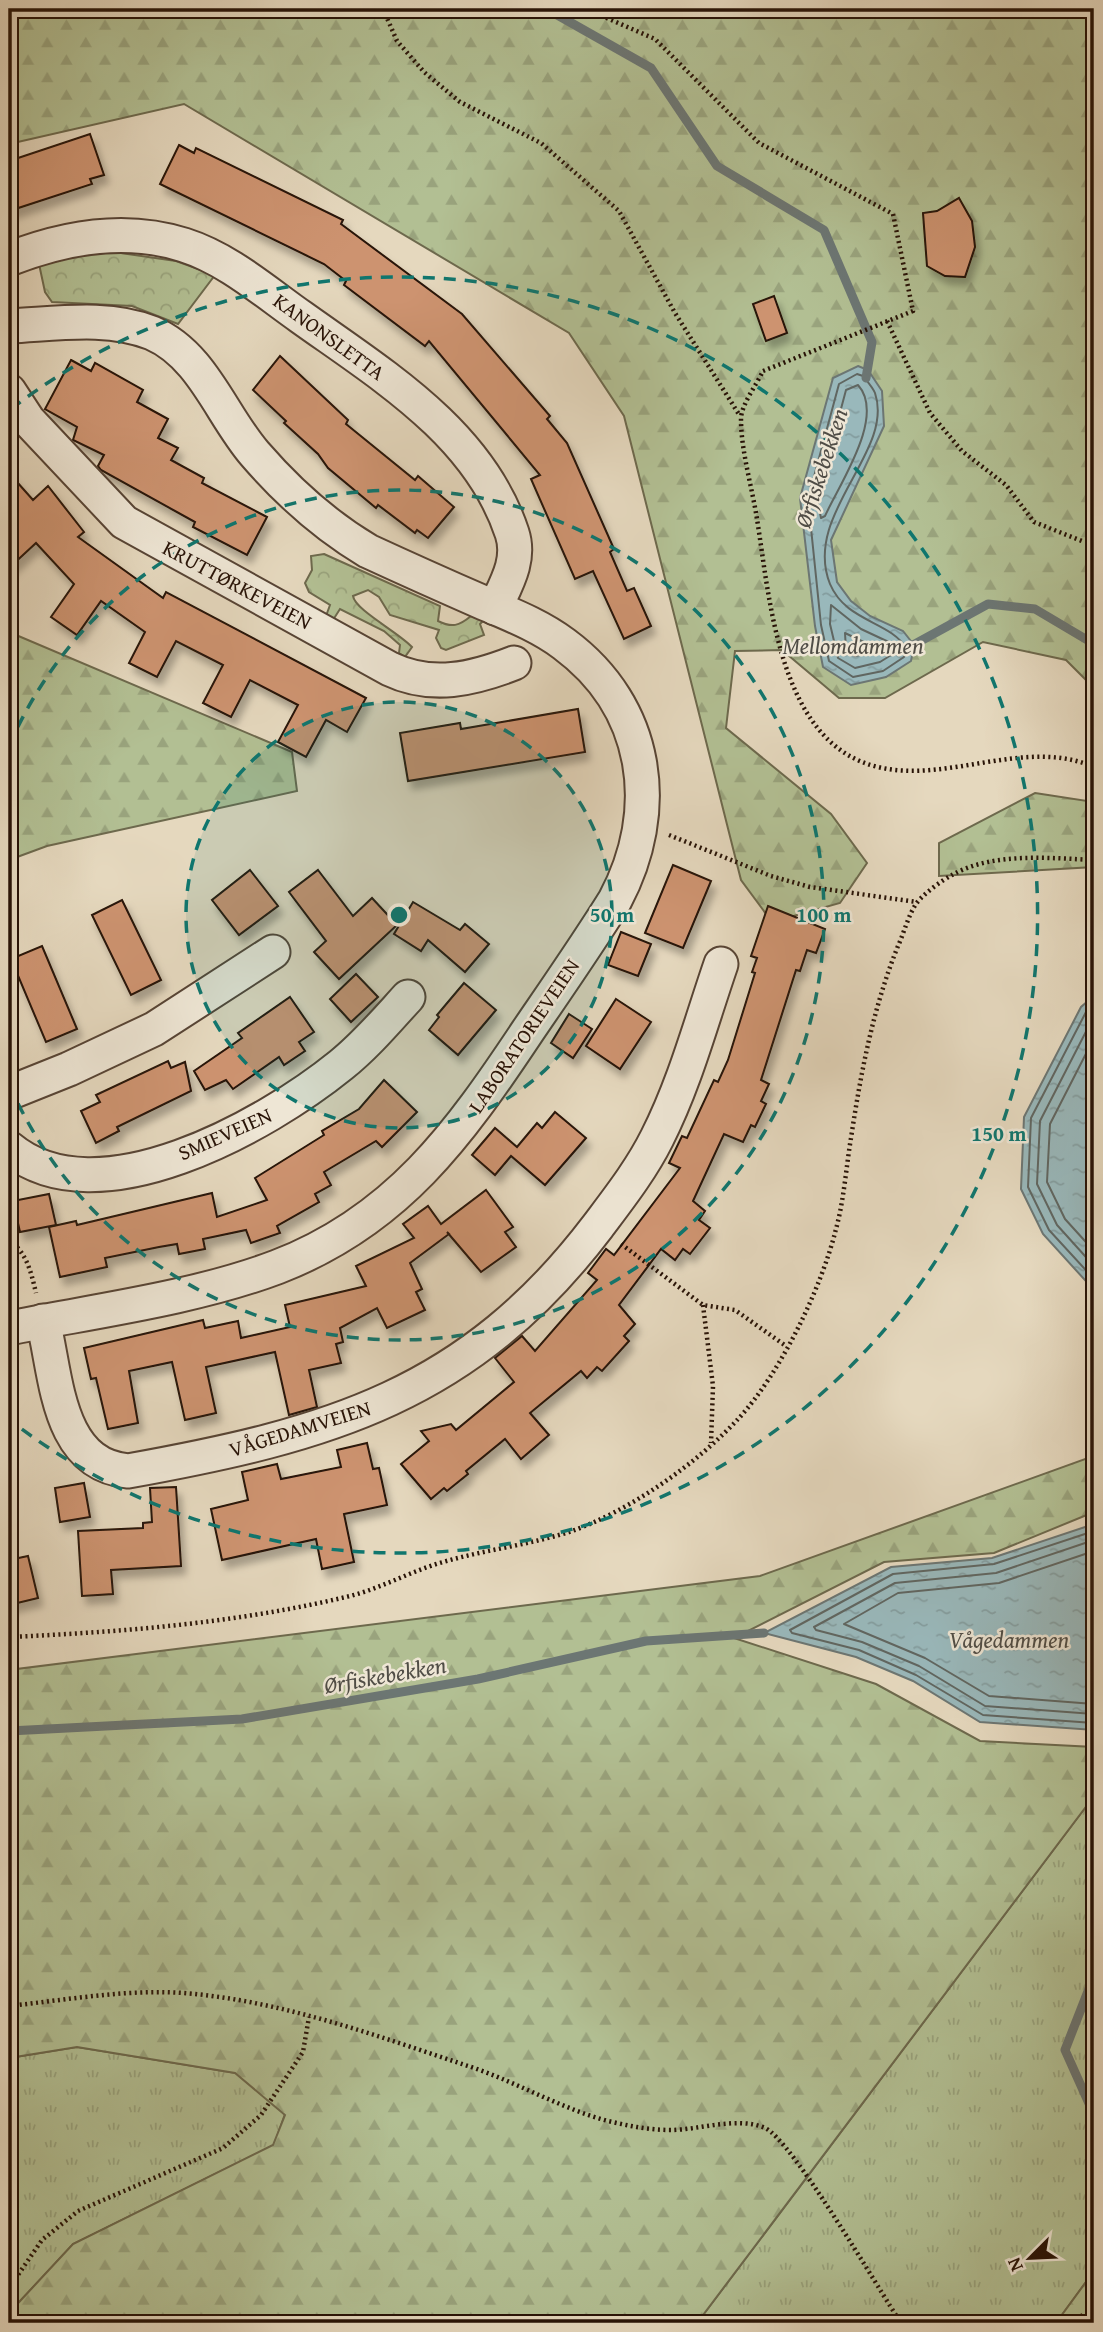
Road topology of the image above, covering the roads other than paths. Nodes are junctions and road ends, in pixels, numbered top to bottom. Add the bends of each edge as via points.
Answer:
1 (9, 259) edge
2 (9, 326) edge
3 (9, 391) edge
4 (495, 608) junction
5 (514, 663) dead end
6 (273, 952) dead end
7 (721, 964) dead end
8 (408, 997) dead end
9 (9, 1093) edge
10 (9, 1148) edge
11 (43, 1321) junction
12 (9, 1328) edge

1 - 4 street, KANONSLETTA via 92,237 138,237 184,245 227,264 381,374 452,436 502,510 515,552
2 - 4 street, LABORATORIEVEIEN via 108,322 152,333 201,375 255,454 320,518 368,551
3 - 5 street, KRUTTØRKEVEIEN via 28,420 124,522 390,669 415,678 459,680
4 - 11 street, LABORATORIEVEIEN via 565,645 606,686 629,727 641,765 642,828 625,882 592,937 453,1139 397,1195 326,1243 277,1267 215,1286
6 - 9 street via 154,1029
7 - 11 street, VÅGEDAMVEIEN via 670,1112 637,1172 598,1227 568,1265 500,1329 468,1354 382,1404 267,1443 128,1471 102,1465 73,1440
8 - 10 street, SMIEVEIEN via 364,1045 303,1094 261,1120 186,1153 94,1177 48,1171
11 - 12 street, LABORATORIEVEIEN

